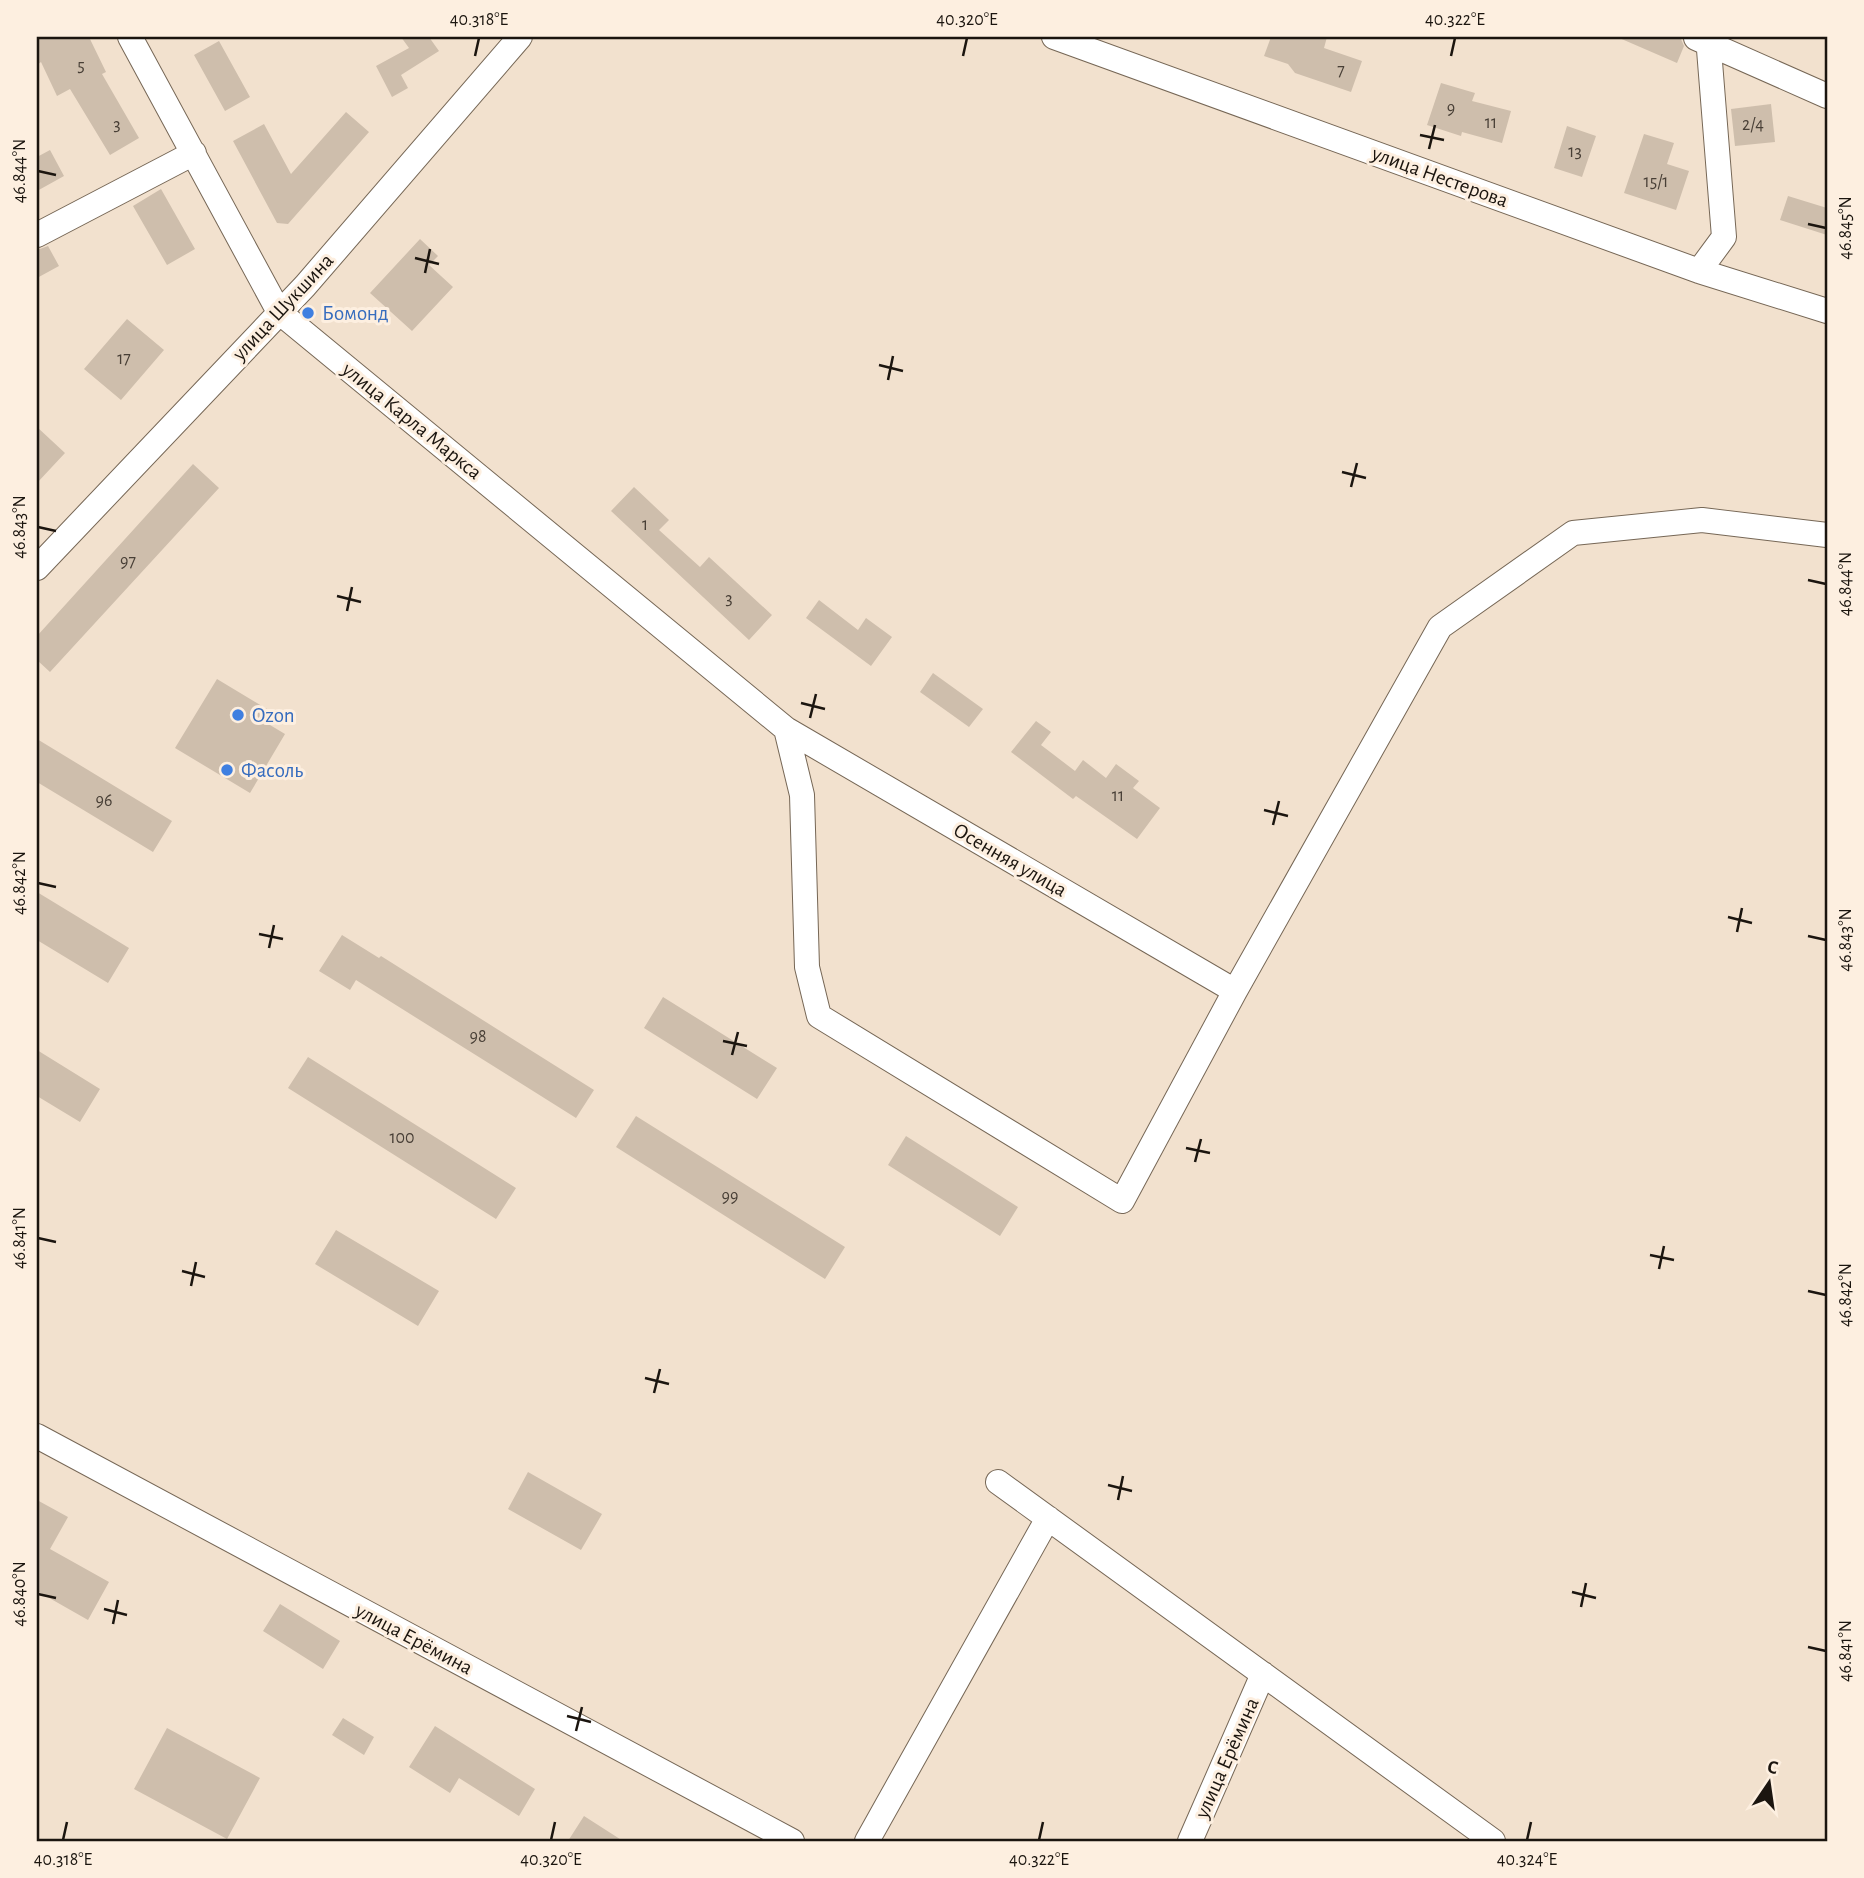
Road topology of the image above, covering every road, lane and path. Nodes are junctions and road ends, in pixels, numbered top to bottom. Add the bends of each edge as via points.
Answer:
1 (130, 37) edge
2 (520, 37) edge
3 (1054, 37) edge
4 (1703, 39) edge
5 (1827, 96) edge
6 (194, 153) junction
7 (37, 235) edge
8 (1699, 271) junction
9 (1827, 311) edge
10 (279, 312) junction
11 (1827, 535) edge
12 (39, 562) edge
13 (786, 729) junction
14 (1234, 991) junction
15 (37, 1436) edge
16 (998, 1482) dead end
17 (1048, 1518) junction
18 (1263, 1674) junction
19 (792, 1841) edge
20 (867, 1841) edge
21 (1190, 1841) edge
22 (1493, 1841) edge

1 - 6 street, улица Карла Маркса
2 - 10 street, улица Шукшина
3 - 8 street, улица Нестерова
4 - 5 street
4 - 8 street via 1724,237
6 - 7 street
6 - 10 street, улица Карла Маркса
8 - 9 street, улица Нестерова
10 - 12 street, улица Шукшина
10 - 13 street, улица Карла Маркса
11 - 14 street via 1702,520 1573,533 1440,627
13 - 14 street, Осенняя улица
13 - 14 street via 803,795 807,967 819,1016 1122,1201
15 - 19 street, улица Ерёмина
16 - 17 street
17 - 18 street
17 - 20 street
18 - 21 street, улица Ерёмина
18 - 22 street

